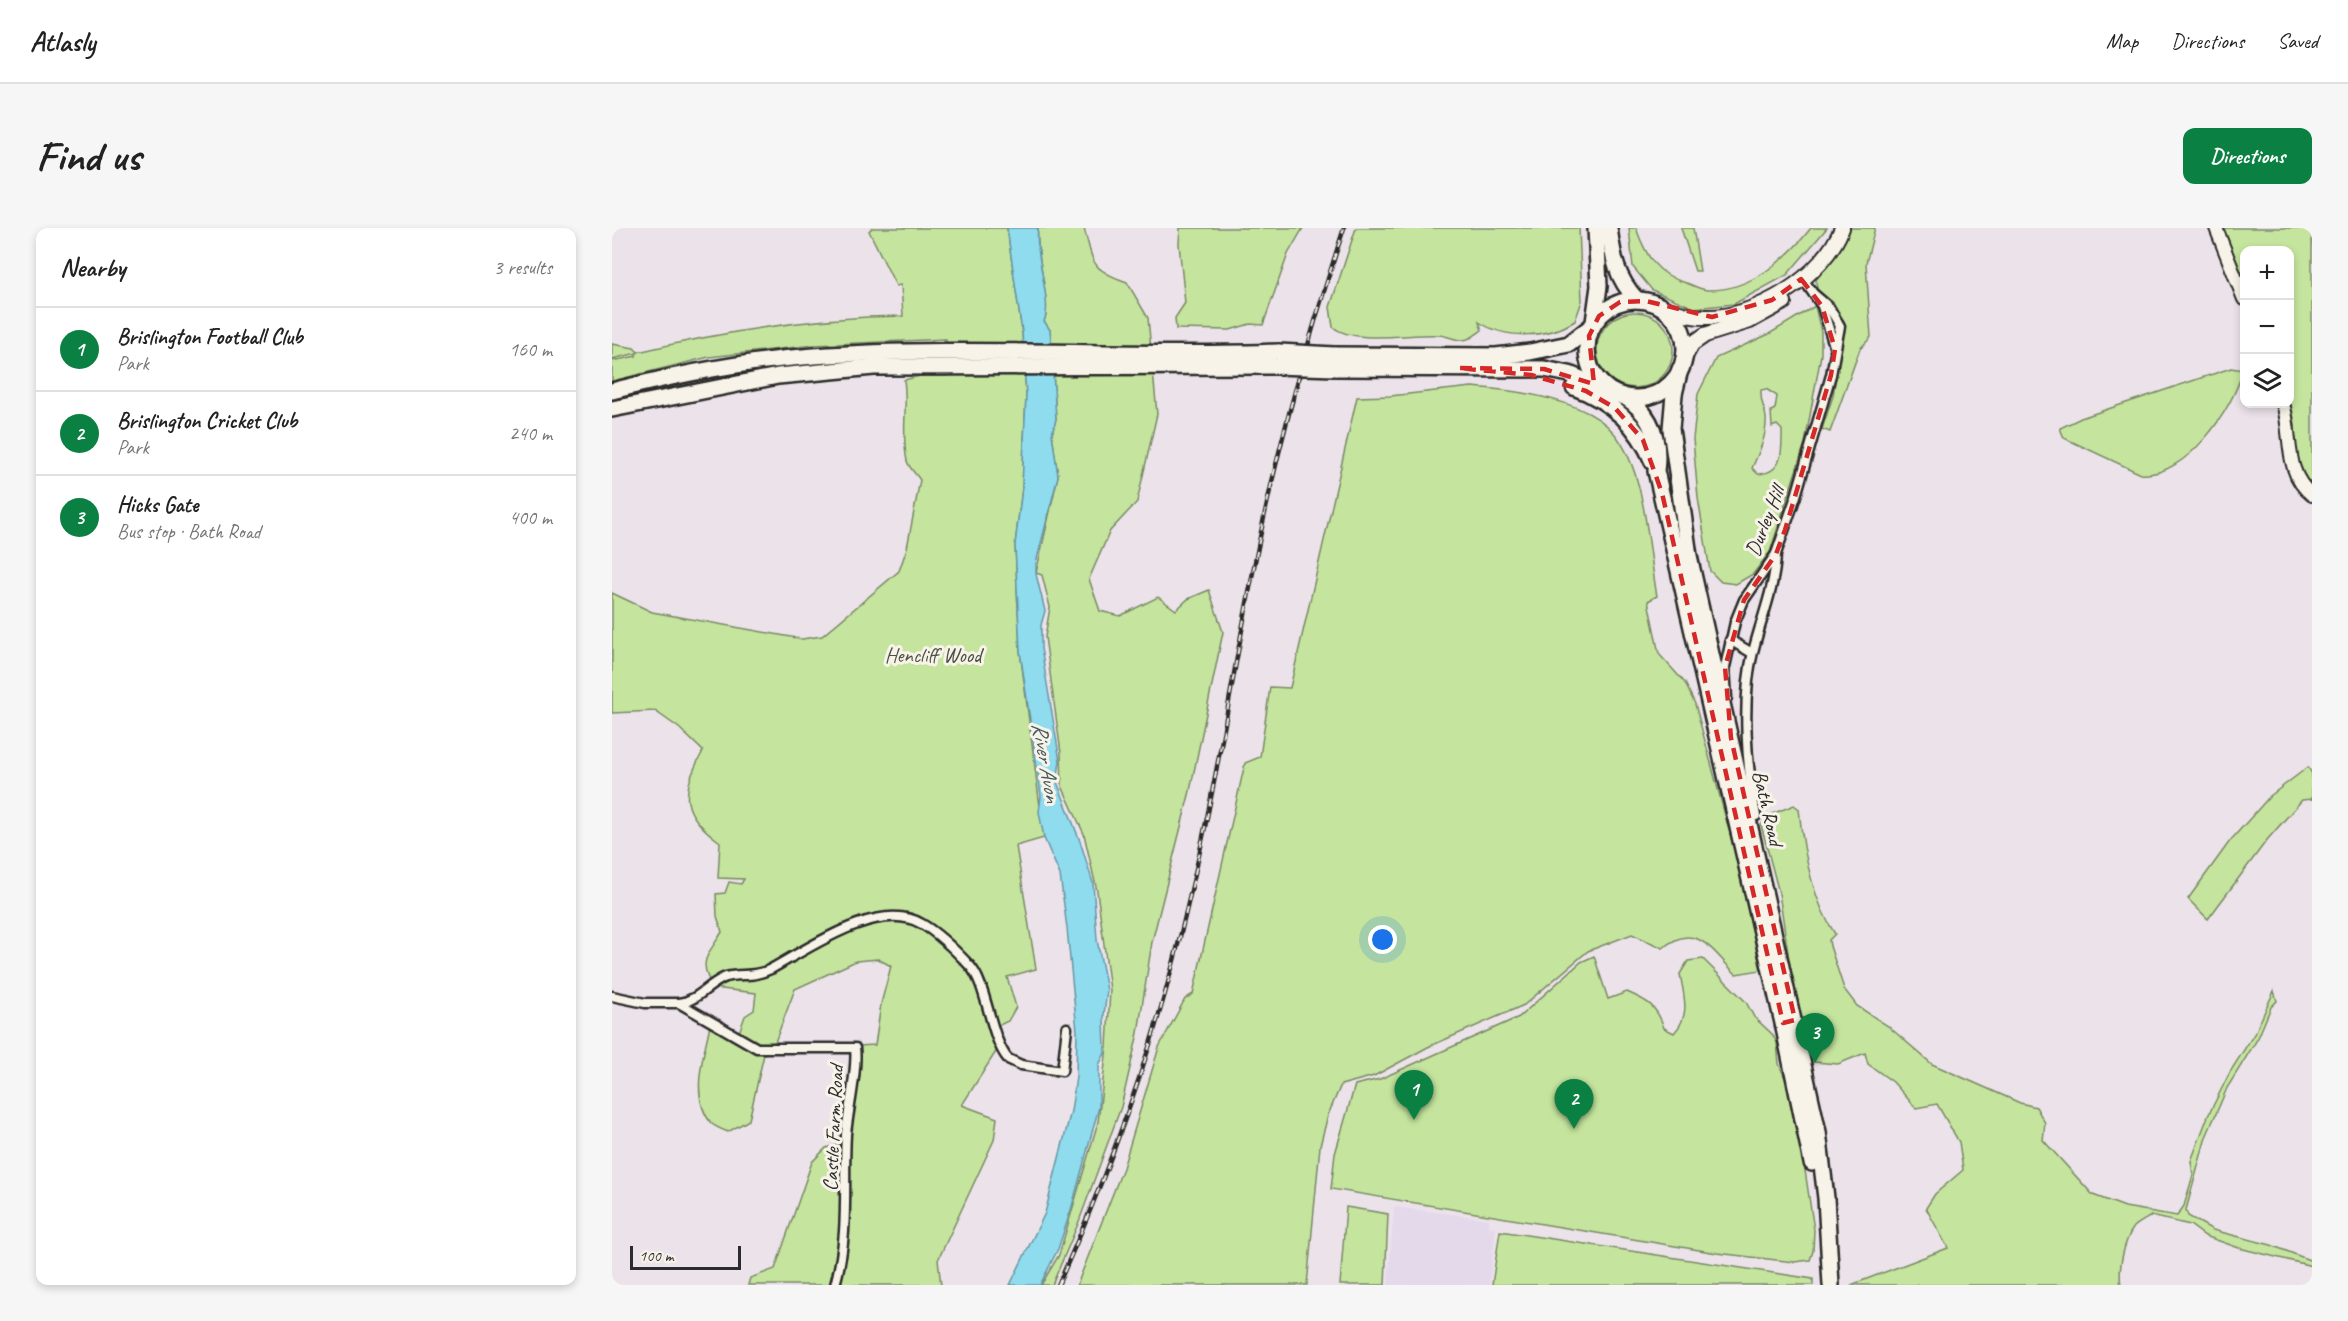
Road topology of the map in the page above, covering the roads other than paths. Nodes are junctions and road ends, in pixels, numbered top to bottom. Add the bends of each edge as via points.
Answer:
1 (1596, 228) edge
2 (1609, 228) edge
3 (1842, 228) edge
4 (2216, 228) edge
5 (1803, 279) junction
6 (2240, 289) edge
7 (1637, 300) junction
8 (1655, 304) junction
9 (1593, 324) junction
10 (940, 359) junction
11 (1335, 362) junction
12 (1682, 365) junction
13 (1458, 368) junction
14 (1608, 390) junction
15 (612, 391) edge
16 (1625, 397) junction
17 (2284, 408) edge
18 (612, 409) edge
19 (1656, 471) junction
20 (2312, 495) edge
21 (1776, 554) junction
22 (1730, 640) junction
23 (1752, 653) junction
24 (1731, 738) junction
25 (1756, 816) dead end
26 (612, 996) edge
27 (679, 1003) junction
28 (1789, 1021) junction
29 (1067, 1028) dead end
30 (835, 1285) edge
31 (1831, 1285) edge

1 - 9 highway via 1599,286
2 - 7 highway via 1618,275
3 - 5 main road via 1823,258
4 - 6 street
5 - 8 main road via 1772,300 1730,314 1694,316
5 - 12 main road via 1805,284 1769,311 1698,339
5 - 21 street, Durley Hill via 1829,307 1840,326 1831,375
7 - 8 highway
7 - 9 highway via 1614,305
8 - 12 highway via 1678,326 1684,342
9 - 11 highway via 1569,344 1530,352
9 - 14 highway via 1587,345 1589,364
10 - 11 highway, bridge
10 - 15 highway via 854,354 772,360
10 - 18 highway via 778,376
11 - 13 highway
12 - 16 highway via 1670,384 1657,393 1643,398
12 - 24 highway, Bath Road via 1672,405 1674,451 1691,565
13 - 14 highway via 1556,371
13 - 19 highway via 1531,375 1586,392 1628,419 1643,440
14 - 16 highway
16 - 19 highway, Bath Road via 1651,423 1658,456
17 - 20 street via 2292,466 2298,481
19 - 28 highway, Bath Road
21 - 22 street, Durley Hill via 1744,600
21 - 23 street via 1775,571
22 - 23 street
22 - 24 street, Durley Hill via 1725,667
23 - 25 street via 1747,749
24 - 28 highway, Bath Road
26 - 27 street, Castle Farm Road via 645,1003
27 - 29 street via 689,1002 725,978 749,977 770,969 844,929 875,919 911,919 922,924 973,969 1008,1059 1021,1065 1062,1071
27 - 30 street, Castle Farm Road via 757,1047 855,1048 846,1137 847,1206
28 - 31 highway, Bath Road via 1818,1132

